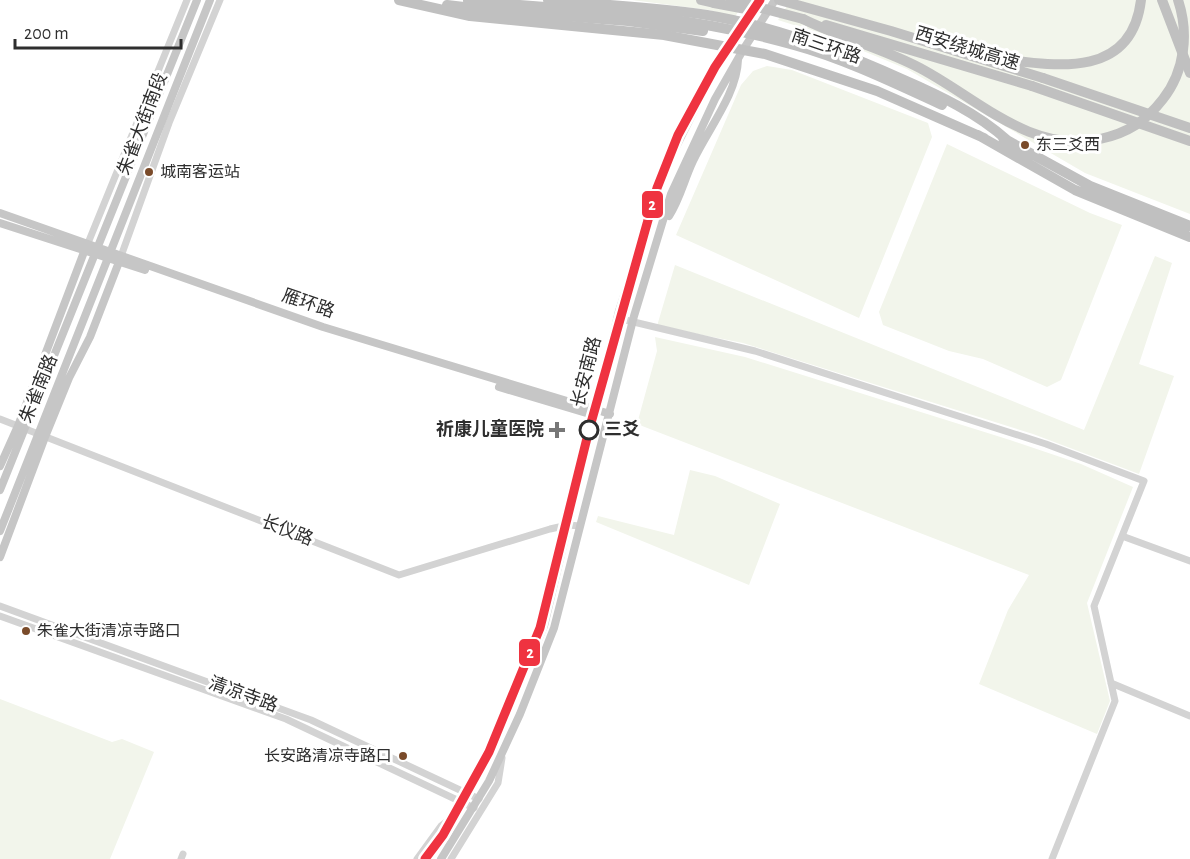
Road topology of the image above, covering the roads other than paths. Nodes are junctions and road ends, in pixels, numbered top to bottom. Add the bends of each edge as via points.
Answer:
1 (187, 0) edge
2 (197, 0) edge
3 (210, 0) edge
4 (220, 0) edge
5 (399, 0) edge
6 (417, 0) edge
7 (466, 0) edge
8 (548, 0) edge
9 (701, 0) edge
10 (731, 0) edge
11 (760, 0) edge
12 (777, 0) edge
13 (1141, 0) edge
14 (1162, 0) edge
15 (1178, 0) edge
16 (777, 12) junction
17 (803, 19) junction
18 (744, 23) junction
19 (758, 26) junction
20 (727, 46) junction
21 (740, 54) junction
22 (972, 55) junction
23 (1190, 73) edge
24 (941, 108) junction
25 (1190, 128) edge
26 (984, 138) junction
27 (1007, 140) junction
28 (1190, 141) edge
29 (0, 213) edge
30 (0, 223) edge
31 (1190, 226) edge
32 (1190, 237) edge
33 (93, 244) junction
34 (84, 252) junction
35 (94, 255) junction
36 (110, 256) junction
37 (120, 259) junction
38 (617, 318) junction
39 (634, 322) junction
40 (594, 413) junction
41 (609, 417) junction
42 (0, 418) edge
43 (22, 428) junction
44 (42, 436) junction
45 (0, 466) edge
46 (0, 490) edge
47 (568, 525) junction
48 (580, 526) junction
49 (0, 531) edge
50 (1122, 536) junction
51 (0, 557) edge
52 (1190, 561) edge
53 (0, 606) edge
54 (0, 616) edge
55 (1112, 684) junction
56 (1190, 716) edge
57 (502, 754) junction
58 (469, 794) junction
59 (479, 799) junction
60 (464, 803) junction
61 (474, 808) junction
62 (457, 813) junction
63 (417, 859) edge
64 (428, 859) edge
65 (441, 859) edge
66 (451, 859) edge
67 (1052, 859) edge

1 - 33 street
2 - 33 main road, 朱雀大街南段
3 - 36 main road, 朱雀大街南段
4 - 37 street via 169,123
5 - 20 highway via 470,16 596,26
6 - 24 highway, 南三环路, bridge via 628,21 754,41 825,63
7 - 24 highway, 南三环路, bridge via 671,18 749,33 838,60
8 - 18 highway via 707,15
9 - 16 highway, bridge
10 - 16 highway, 西安绕城高速, bridge
11 - 18 main road, 长安南路
12 - 19 main road, 长安南路
12 - 22 highway, 西安绕城高速
13 - 22 highway via 1133,30 1110,54 1094,62 1048,65
14 - 23 highway, bridge
15 - 17 highway, bridge via 1184,30 1183,51 1171,89 1134,129 1088,142 1063,142 1035,134 916,66 836,36
16 - 17 highway, 西安绕城高速, bridge
17 - 28 highway, 西安绕城高速, bridge via 1032,86
18 - 19 highway
18 - 20 main road, 长安南路
19 - 21 main road, 长安南路
19 - 27 highway via 873,66 933,93 987,122
20 - 21 highway
20 - 38 main road, 长安南路 via 673,153
21 - 26 highway via 824,72
21 - 39 main road, 长安南路 via 671,194
22 - 25 highway, 西安绕城高速, bridge
24 - 26 highway, 南三环路
24 - 27 highway, 南三环路
26 - 32 highway, 南三环路 via 1074,190
27 - 31 highway, 南三环路 via 1090,186
29 - 33 main road, 雁环路
30 - 34 main road, 雁环路
33 - 34 street
33 - 35 main road, 朱雀南路
33 - 36 main road, 雁环路
34 - 35 main road, 雁环路
34 - 43 main road
35 - 36 main road, 雁环路
35 - 43 main road, 朱雀南路
36 - 37 main road, 雁环路
36 - 44 main road, 朱雀南路
37 - 40 main road, 雁环路
37 - 44 main road via 90,338
38 - 39 street
38 - 40 main road, 长安南路
39 - 41 main road, 长安南路
39 - 50 street via 755,351 1046,444 1144,481
40 - 41 main road, 雁环路
40 - 47 main road, 长安南路
41 - 48 main road, 长安南路
42 - 43 street, 长仪路
43 - 44 street, 长仪路
43 - 45 main road
43 - 46 main road, 朱雀南路
44 - 47 street, 长仪路 via 399,575
44 - 49 main road, 朱雀南路
44 - 51 main road
47 - 48 street, 长仪路
47 - 58 main road, 长安南路 via 544,626
48 - 57 main road, 长安南路 via 554,628
50 - 52 street
50 - 55 street via 1094,606
53 - 58 street, 清凉寺路 via 310,720
54 - 60 street, 清凉寺路 via 286,719
55 - 56 street
55 - 67 street via 1115,701
57 - 59 main road, 长安南路
57 - 66 street via 498,783
58 - 59 street, 清凉寺路
58 - 60 main road, 长安南路
59 - 61 main road, 长安南路
60 - 61 street, 清凉寺路
60 - 62 main road, 长安南路
61 - 65 main road, 长安南路
62 - 63 street via 441,826
62 - 64 main road, 长安南路

